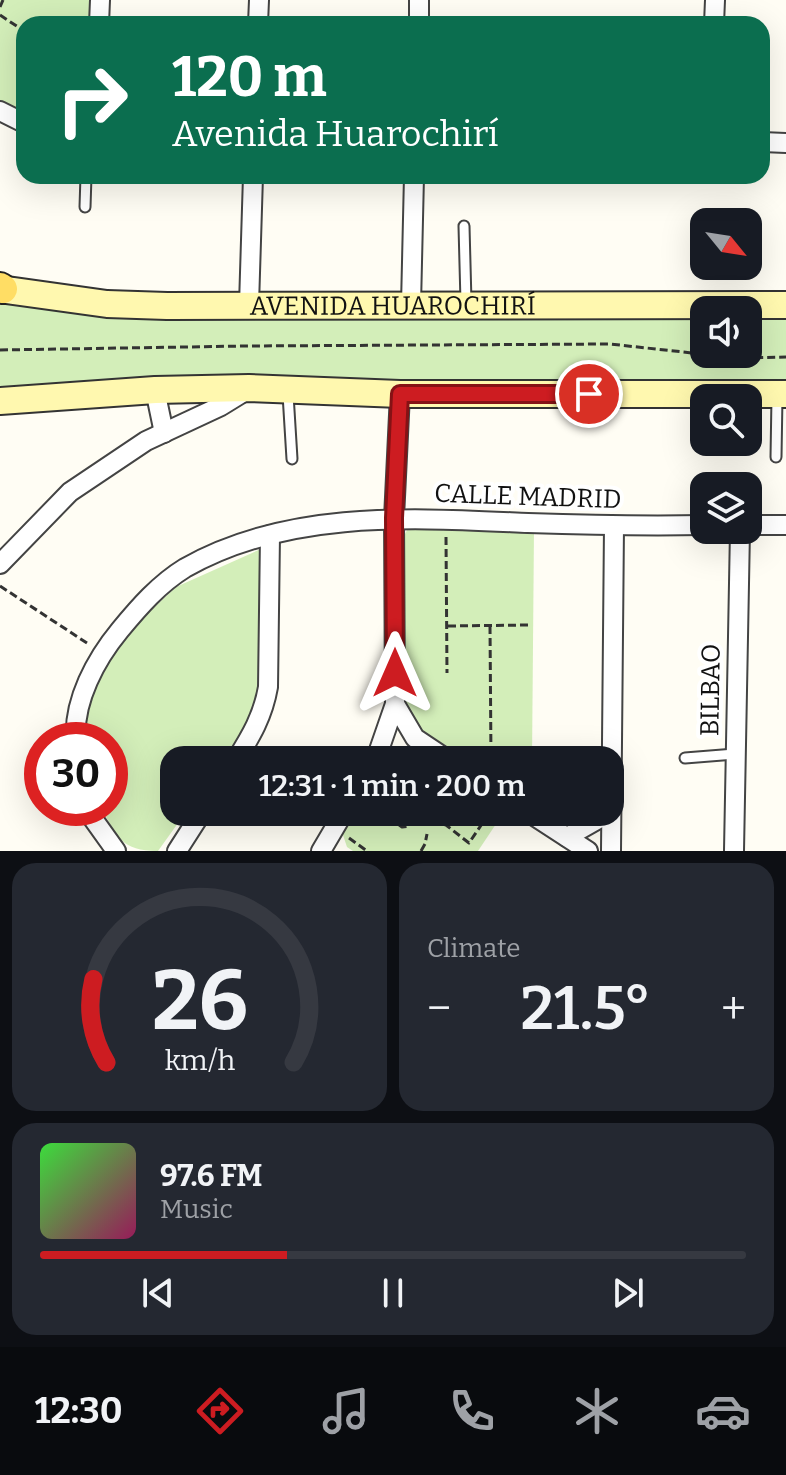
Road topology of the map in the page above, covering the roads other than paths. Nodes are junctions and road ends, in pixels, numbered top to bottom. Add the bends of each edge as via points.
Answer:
1 (86, 184) edge
2 (253, 184) edge
3 (414, 184) edge
4 (85, 207) dead end
5 (464, 226) dead end
6 (1, 288) edge
7 (249, 305) junction
8 (411, 305) junction
9 (466, 305) junction
10 (786, 305) edge
11 (249, 388) junction
12 (155, 390) junction
13 (288, 390) junction
14 (400, 394) junction
15 (782, 394) edge
16 (0, 401) edge
17 (164, 433) junction
18 (776, 457) dead end
19 (292, 459) dead end
20 (394, 518) junction
21 (690, 525) edge
22 (762, 525) edge
23 (786, 525) edge
24 (614, 526) junction
25 (270, 535) junction
26 (740, 544) edge
27 (0, 564) edge
28 (395, 704) junction
29 (77, 722) edge
30 (415, 738) junction
31 (245, 746) edge
32 (380, 746) edge
33 (398, 746) edge
34 (427, 746) edge
35 (612, 746) edge
36 (735, 754) junction
37 (685, 758) dead end
38 (98, 826) edge
39 (193, 826) edge
40 (550, 826) edge
41 (586, 826) edge
42 (611, 826) edge
43 (567, 837) junction
44 (116, 851) edge
45 (177, 851) edge
46 (588, 851) edge
47 (611, 851) edge
48 (734, 851) edge

1 - 4 lane
2 - 7 street
3 - 8 street
5 - 9 lane
6 - 7 main road, AVENIDA HUAROCHIRÍ via 107,304
7 - 8 main road, AVENIDA HUAROCHIRÍ
8 - 9 main road, AVENIDA HUAROCHIRÍ
9 - 10 main road, AVENIDA HUAROCHIRÍ
11 - 12 main road
11 - 13 main road
11 - 17 street
12 - 16 main road
12 - 17 street
13 - 14 main road
13 - 19 lane
14 - 15 main road
14 - 20 street
15 - 18 lane
17 - 27 street via 70,492
20 - 24 street, CALLE MADRID
20 - 25 street, CALLE MADRID
20 - 28 street
21 - 24 street, CALLE MADRID
22 - 23 street
24 - 35 street
25 - 29 street, CALLE MADRID via 184,569 147,597 110,642 85,686
25 - 31 street via 268,687 265,708
26 - 36 street, BILBAO
28 - 30 street
28 - 32 street
30 - 33 street
30 - 34 street
36 - 37 lane
36 - 48 street, BILBAO
38 - 44 street
39 - 45 street
40 - 43 street
41 - 43 street
42 - 47 street
43 - 46 street

